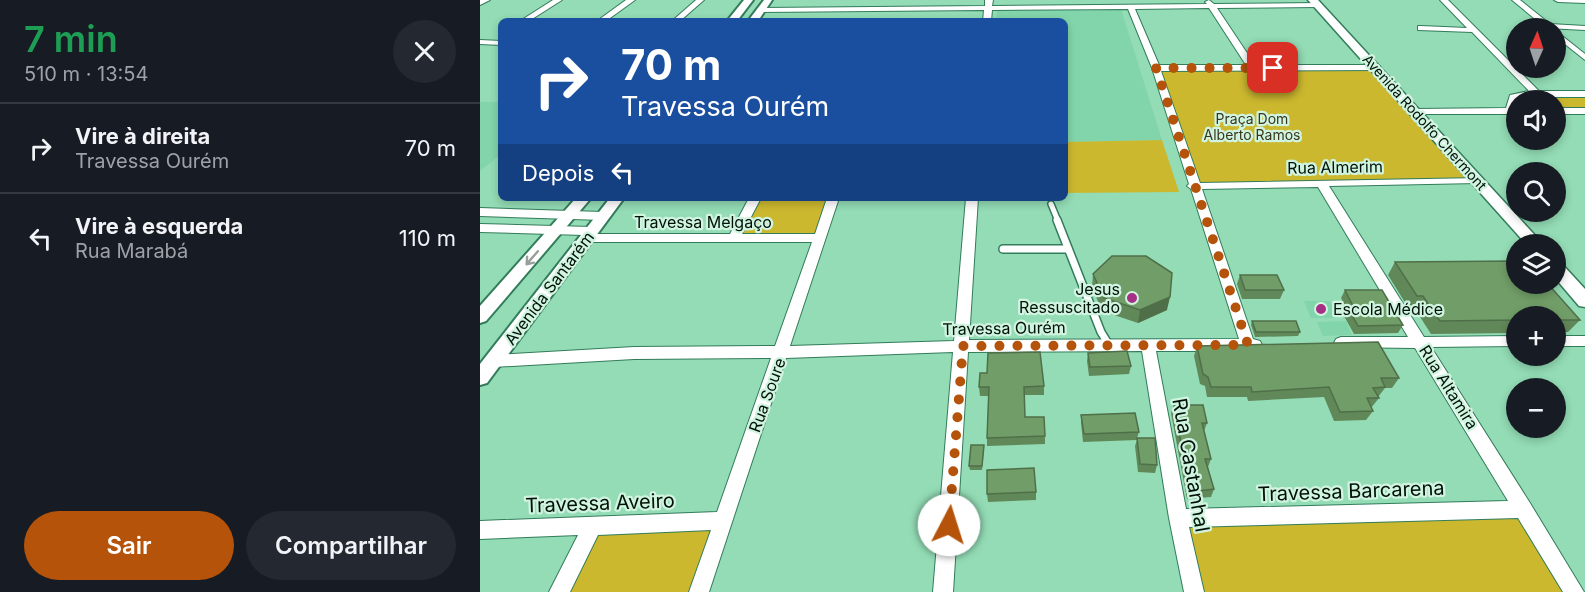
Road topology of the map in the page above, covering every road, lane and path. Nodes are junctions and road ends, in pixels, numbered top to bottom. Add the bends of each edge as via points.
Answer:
1 (486, 0) edge
2 (558, 0) edge
3 (631, 0) edge
4 (700, 0) edge
5 (748, 0) edge
6 (768, 0) edge
7 (903, 0) edge
8 (1444, 0) edge
9 (1516, 0) edge
10 (1558, 0) edge
11 (1585, 1) edge
12 (1316, 2) edge
13 (480, 3) edge
14 (1079, 3) edge
15 (1210, 3) edge
16 (988, 4) edge
17 (1131, 7) junction
18 (761, 10) junction
19 (899, 12) junction
20 (529, 18) edge
21 (605, 18) edge
22 (679, 18) edge
23 (734, 18) edge
24 (755, 18) edge
25 (1538, 18) edge
26 (1566, 27) edge
27 (1421, 28) dead end
28 (1585, 28) edge
29 (1472, 30) junction
30 (498, 36) edge
31 (484, 42) edge
32 (1566, 42) edge
33 (1585, 58) edge
34 (1156, 68) junction
35 (1252, 68) junction
36 (1377, 68) junction
37 (1533, 90) edge
38 (1585, 94) edge
39 (1566, 95) edge
40 (1506, 111) edge
41 (1566, 111) edge
42 (1585, 111) edge
43 (1416, 112) junction
44 (1478, 180) junction
45 (1321, 183) junction
46 (1193, 186) junction
47 (581, 201) edge
48 (616, 201) edge
49 (752, 201) edge
50 (832, 201) edge
51 (972, 201) edge
52 (1051, 204) dead end
53 (480, 212) edge
54 (568, 216) junction
55 (603, 216) junction
56 (480, 228) edge
57 (556, 231) junction
58 (1526, 234) edge
59 (589, 235) junction
60 (734, 238) junction
61 (820, 238) junction
62 (1003, 249) dead end
63 (1068, 249) junction
64 (1566, 278) edge
65 (1582, 295) edge
66 (480, 317) edge
67 (1420, 341) junction
68 (1506, 341) edge
69 (1566, 341) edge
70 (1585, 341) edge
71 (1328, 343) edge
72 (1109, 345) junction
73 (1148, 345) junction
74 (1248, 345) junction
75 (1271, 345) edge
76 (963, 346) junction
77 (782, 352) junction
78 (493, 361) junction
79 (480, 378) edge
80 (1524, 509) junction
81 (1178, 518) junction
82 (721, 521) junction
83 (592, 527) junction
84 (480, 530) edge
85 (559, 592) edge
86 (699, 592) edge
87 (944, 592) edge
88 (1194, 592) edge
89 (1574, 592) edge

1 - 13 street
2 - 20 street
3 - 21 street
4 - 22 street
5 - 23 street
6 - 18 street
7 - 19 street
8 - 29 street
9 - 25 street
10 - 11 street
12 - 15 street
12 - 36 main road, Avenida Rodolfo Chermont
14 - 16 street
14 - 17 street
15 - 17 street
15 - 35 street
16 - 19 street
17 - 34 street
18 - 19 street
18 - 24 street
26 - 28 street
27 - 29 street
29 - 37 street
30 - 31 street
32 - 33 street
34 - 35 street
34 - 46 street
35 - 36 street
36 - 43 main road, Avenida Rodolfo Chermont
38 - 39 street
40 - 43 street
41 - 42 street
43 - 44 main road, Avenida Rodolfo Chermont
44 - 45 street, Rua Almerim
44 - 58 main road, Avenida Rodolfo Chermont
45 - 46 street, Rua Almerim
45 - 67 street, Rua Altamira
46 - 74 street
47 - 54 street, Avenida Santarém
48 - 55 street, Avenida Santarém
49 - 60 street
50 - 61 street, Rua Soure
51 - 76 street
52 - 63 lane
53 - 54 street
54 - 55 street
54 - 57 street, Avenida Santarém
55 - 59 street, Avenida Santarém
56 - 57 street, Travessa Melgaço
57 - 59 street, Travessa Melgaço
57 -> 66 street, Avenida Santarém
59 - 60 street, Travessa Melgaço
59 - 78 street, Avenida Santarém
60 - 61 street, Travessa Melgaço
61 - 77 street, Rua Soure
62 - 63 lane
63 - 72 lane
64 - 65 main road
67 - 68 street
67 - 71 street
67 - 80 street, Rua Altamira
69 - 70 street
72 - 73 street, Travessa Ourém
72 - 76 street, Travessa Ourém
73 - 74 street, Travessa Ourém
73 - 81 street, Rua Castanhal
74 - 75 street, Travessa Ourém
76 - 77 street, Travessa Ourém
76 - 87 street
77 - 78 street, Travessa Ourém via 634,353
77 - 82 street, Rua Soure
78 - 79 street, Avenida Santarém
80 - 81 street, Travessa Barcarena
80 - 89 street, Rua Altamira
81 - 88 street, Rua Castanhal
82 - 83 street, Travessa Aveiro
82 - 86 street, Rua Soure
83 - 84 street, Travessa Aveiro
83 - 85 street

